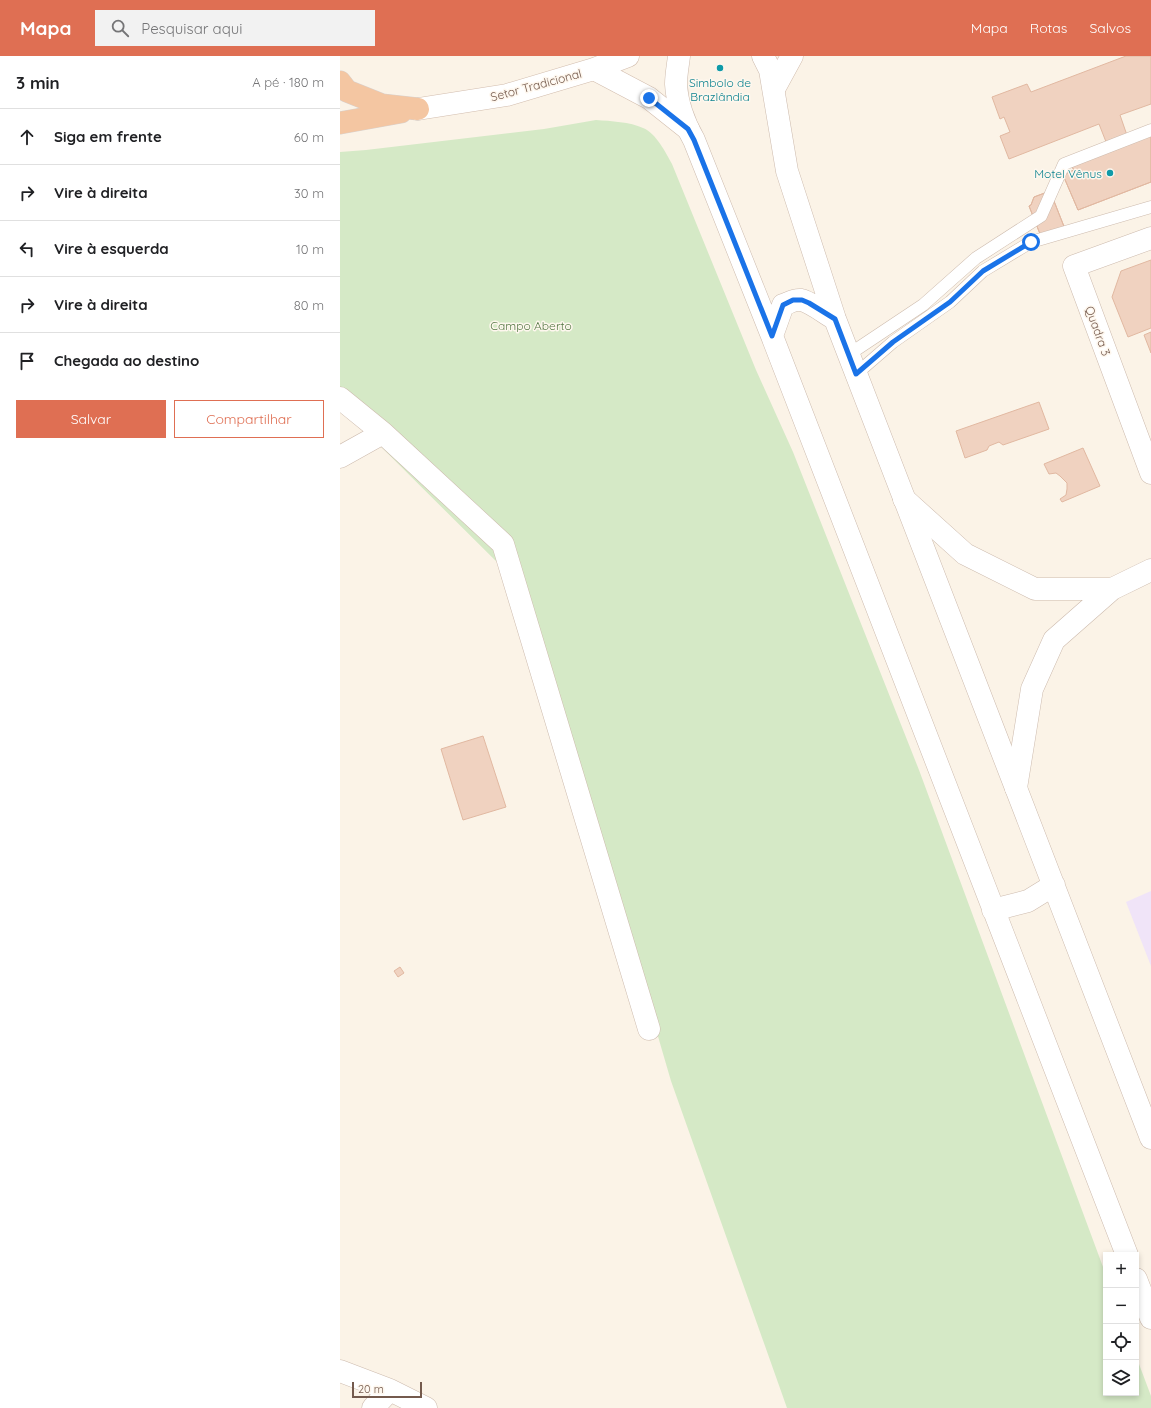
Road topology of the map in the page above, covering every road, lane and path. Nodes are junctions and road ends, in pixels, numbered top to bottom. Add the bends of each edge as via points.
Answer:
1 (628, 56) edge
2 (679, 56) edge
3 (763, 56) edge
4 (792, 56) edge
5 (594, 69) junction
6 (340, 82) edge
7 (774, 90) junction
8 (418, 109) junction
9 (340, 123) edge
10 (688, 129) junction
11 (1151, 130) edge
12 (1151, 207) edge
13 (1151, 238) edge
14 (835, 319) junction
15 (772, 336) junction
16 (852, 364) junction
17 (340, 398) edge
18 (382, 433) junction
19 (340, 458) edge
20 (1151, 473) edge
21 (904, 499) junction
22 (1151, 570) edge
23 (1112, 589) junction
24 (1016, 788) junction
25 (1054, 885) junction
26 (993, 910) junction
27 (649, 1029) dead end
28 (1151, 1138) edge
29 (1126, 1252) edge
30 (1139, 1287) edge
31 (1151, 1318) edge
32 (340, 1371) edge
33 (390, 1390) junction
34 (373, 1408) edge
35 (426, 1408) edge

1 - 5 street, Setor Tradicional
2 - 10 street via 676,84
3 - 7 street via 770,70
4 - 7 street
5 - 8 street, Setor Tradicional via 507,95
5 - 10 street via 649,98
6 - 8 highway via 347,91 382,105
7 - 14 street via 787,171
8 - 9 highway
10 - 15 street
11 - 16 lane via 1064,164 1041,216 976,258
12 - 16 lane via 1031,242 983,271 950,302 893,342
13 - 20 street, Quadra 3 via 1074,266
14 - 15 street via 809,303 793,300 783,305
14 - 16 street
15 - 26 street
16 - 21 street
17 - 18 street
18 - 19 street
18 - 27 street via 503,544
21 - 23 street via 965,554 1035,589
21 - 24 street
22 - 23 street
23 - 24 street via 1054,640 1032,689
24 - 25 street
25 - 26 street via 1028,901
25 - 28 street
26 - 29 street
30 - 31 street
32 - 33 street
33 - 34 street
33 - 35 street

